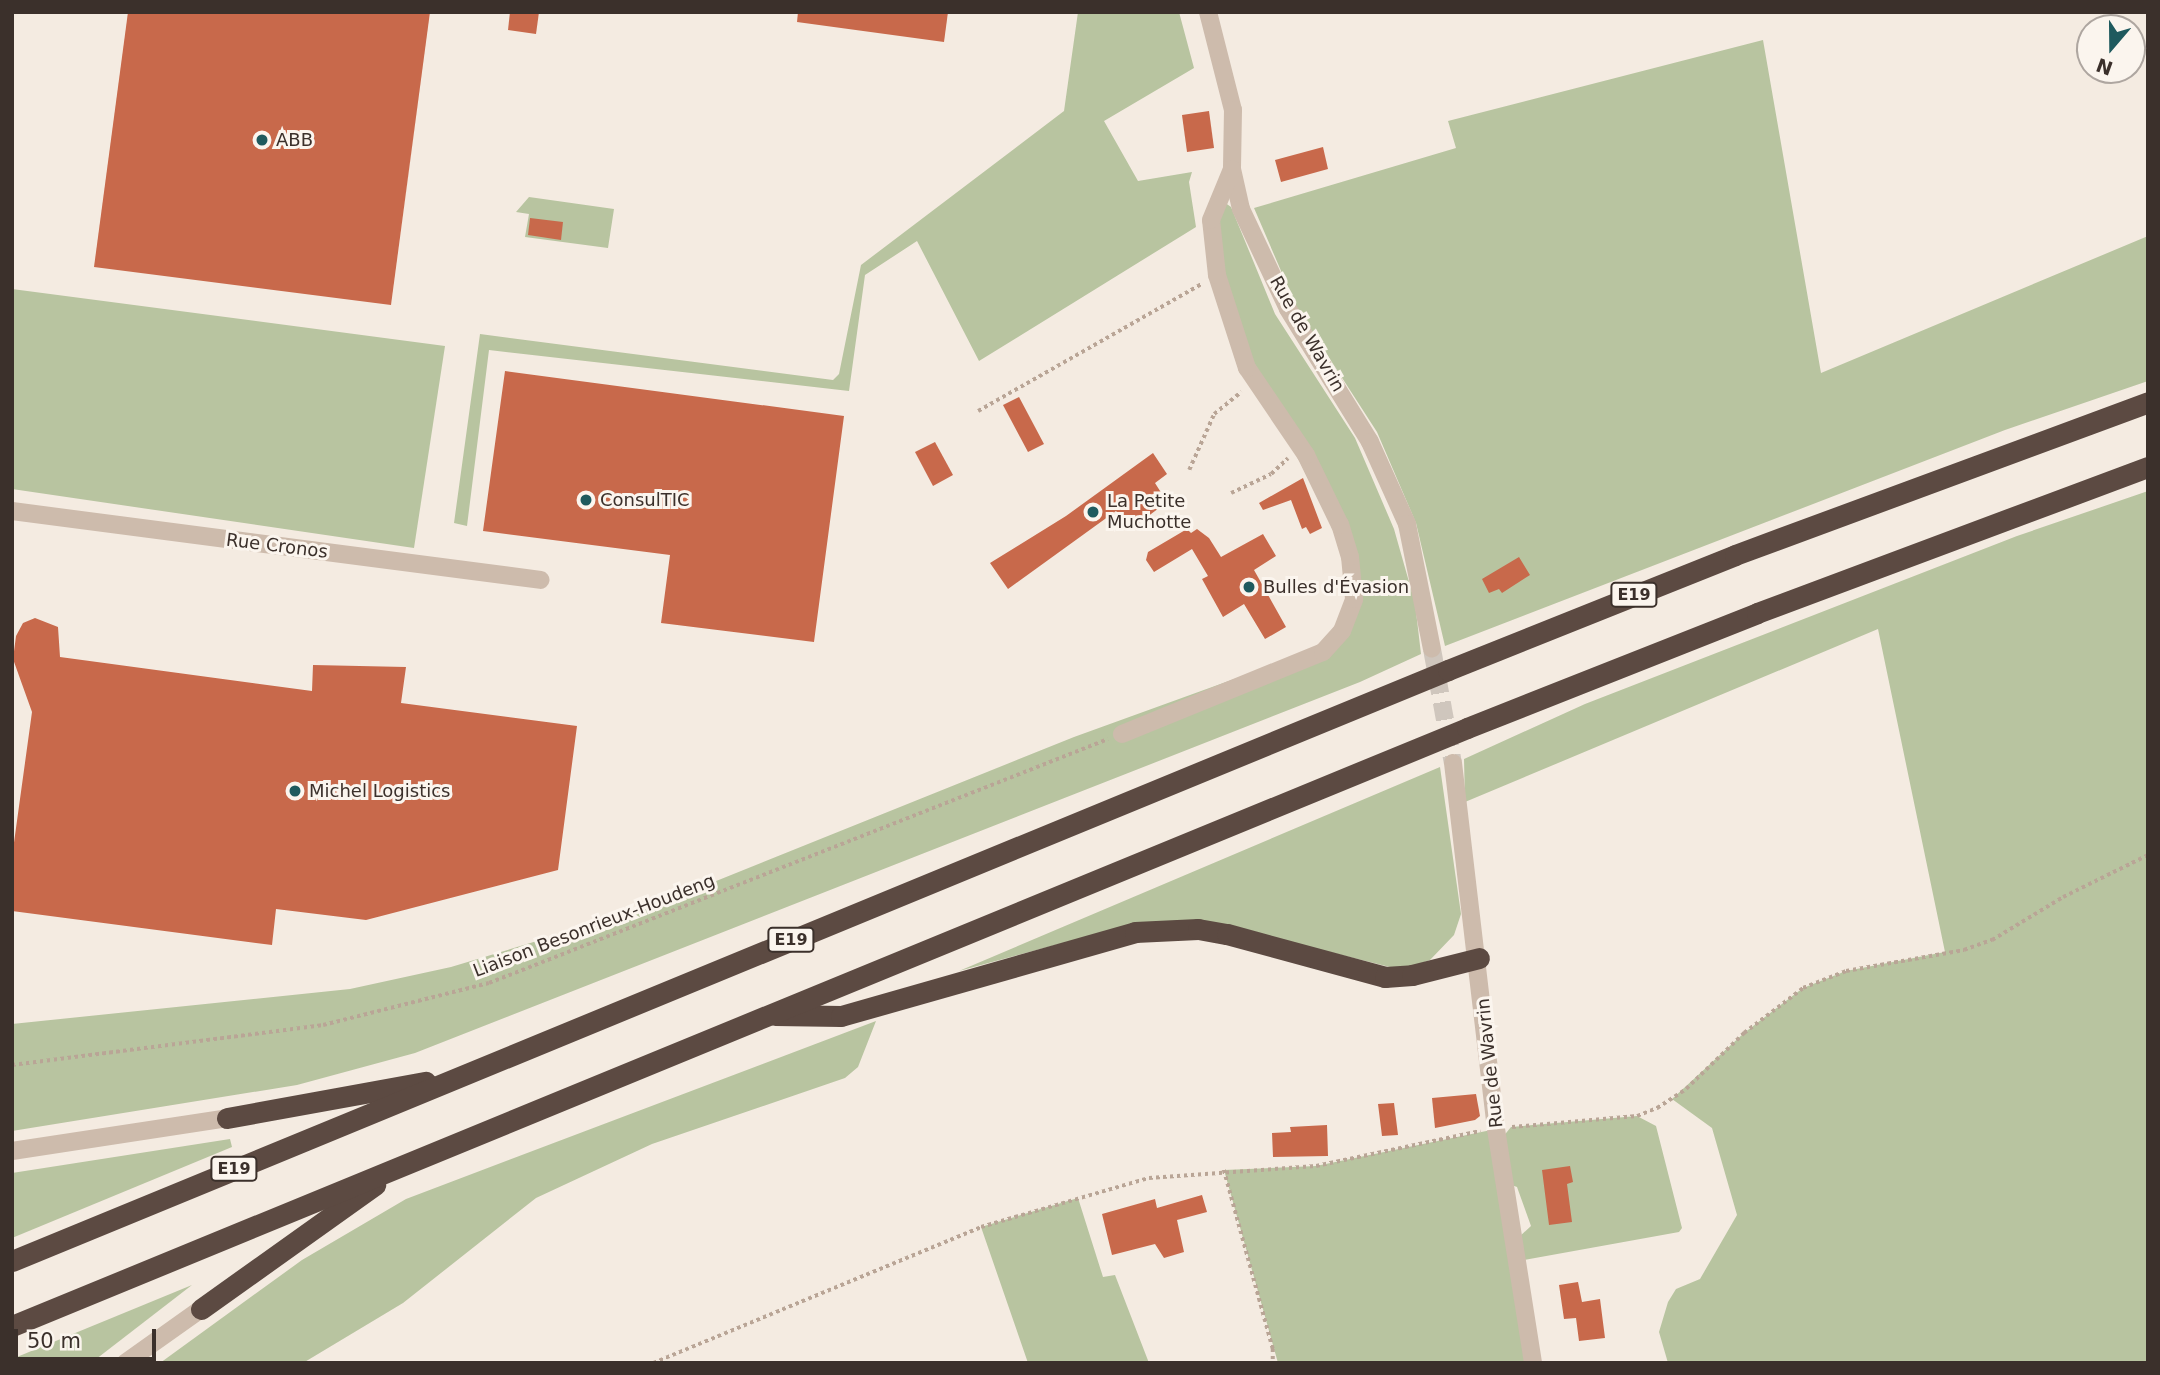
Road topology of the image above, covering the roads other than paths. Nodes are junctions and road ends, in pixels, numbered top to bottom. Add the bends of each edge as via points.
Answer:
1 (1208, 12) edge
2 (1232, 169) junction
3 (2148, 402) edge
4 (2148, 467) edge
5 (12, 511) edge
6 (541, 580) dead end
7 (1432, 649) tunnel mouth
8 (1122, 734) road end
9 (1453, 763) tunnel mouth
10 (1479, 958) junction
11 (766, 1015) junction
12 (456, 1078) junction
13 (227, 1118) joint
14 (12, 1151) edge
15 (399, 1167) junction
16 (12, 1261) edge
17 (201, 1309) joint
18 (12, 1326) edge
19 (125, 1363) edge
20 (1533, 1363) edge

1 - 2 street, Rue de Wavrin via 1233,110
2 - 7 street, Rue de Wavrin via 1241,209 1288,309 1370,442 1407,524
2 - 8 street via 1211,220 1217,275 1255,382 1324,488 1350,557 1354,599 1342,631 1323,652
3 - 12 highway, E19 via 1735,555 1460,664
4 - 11 highway via 1757,613
5 - 6 street, Rue Cronos
9 - 10 street, Rue de Wavrin
10 - 11 highway via 1412,975 1385,976 1227,934 1198,929 1135,932 841,1016
10 - 20 street, Rue de Wavrin via 1496,1129
11 - 15 highway
12 - 13 highway
12 - 16 highway, E19
13 - 14 street
15 - 17 highway via 293,1248
15 - 18 highway
17 - 19 street

